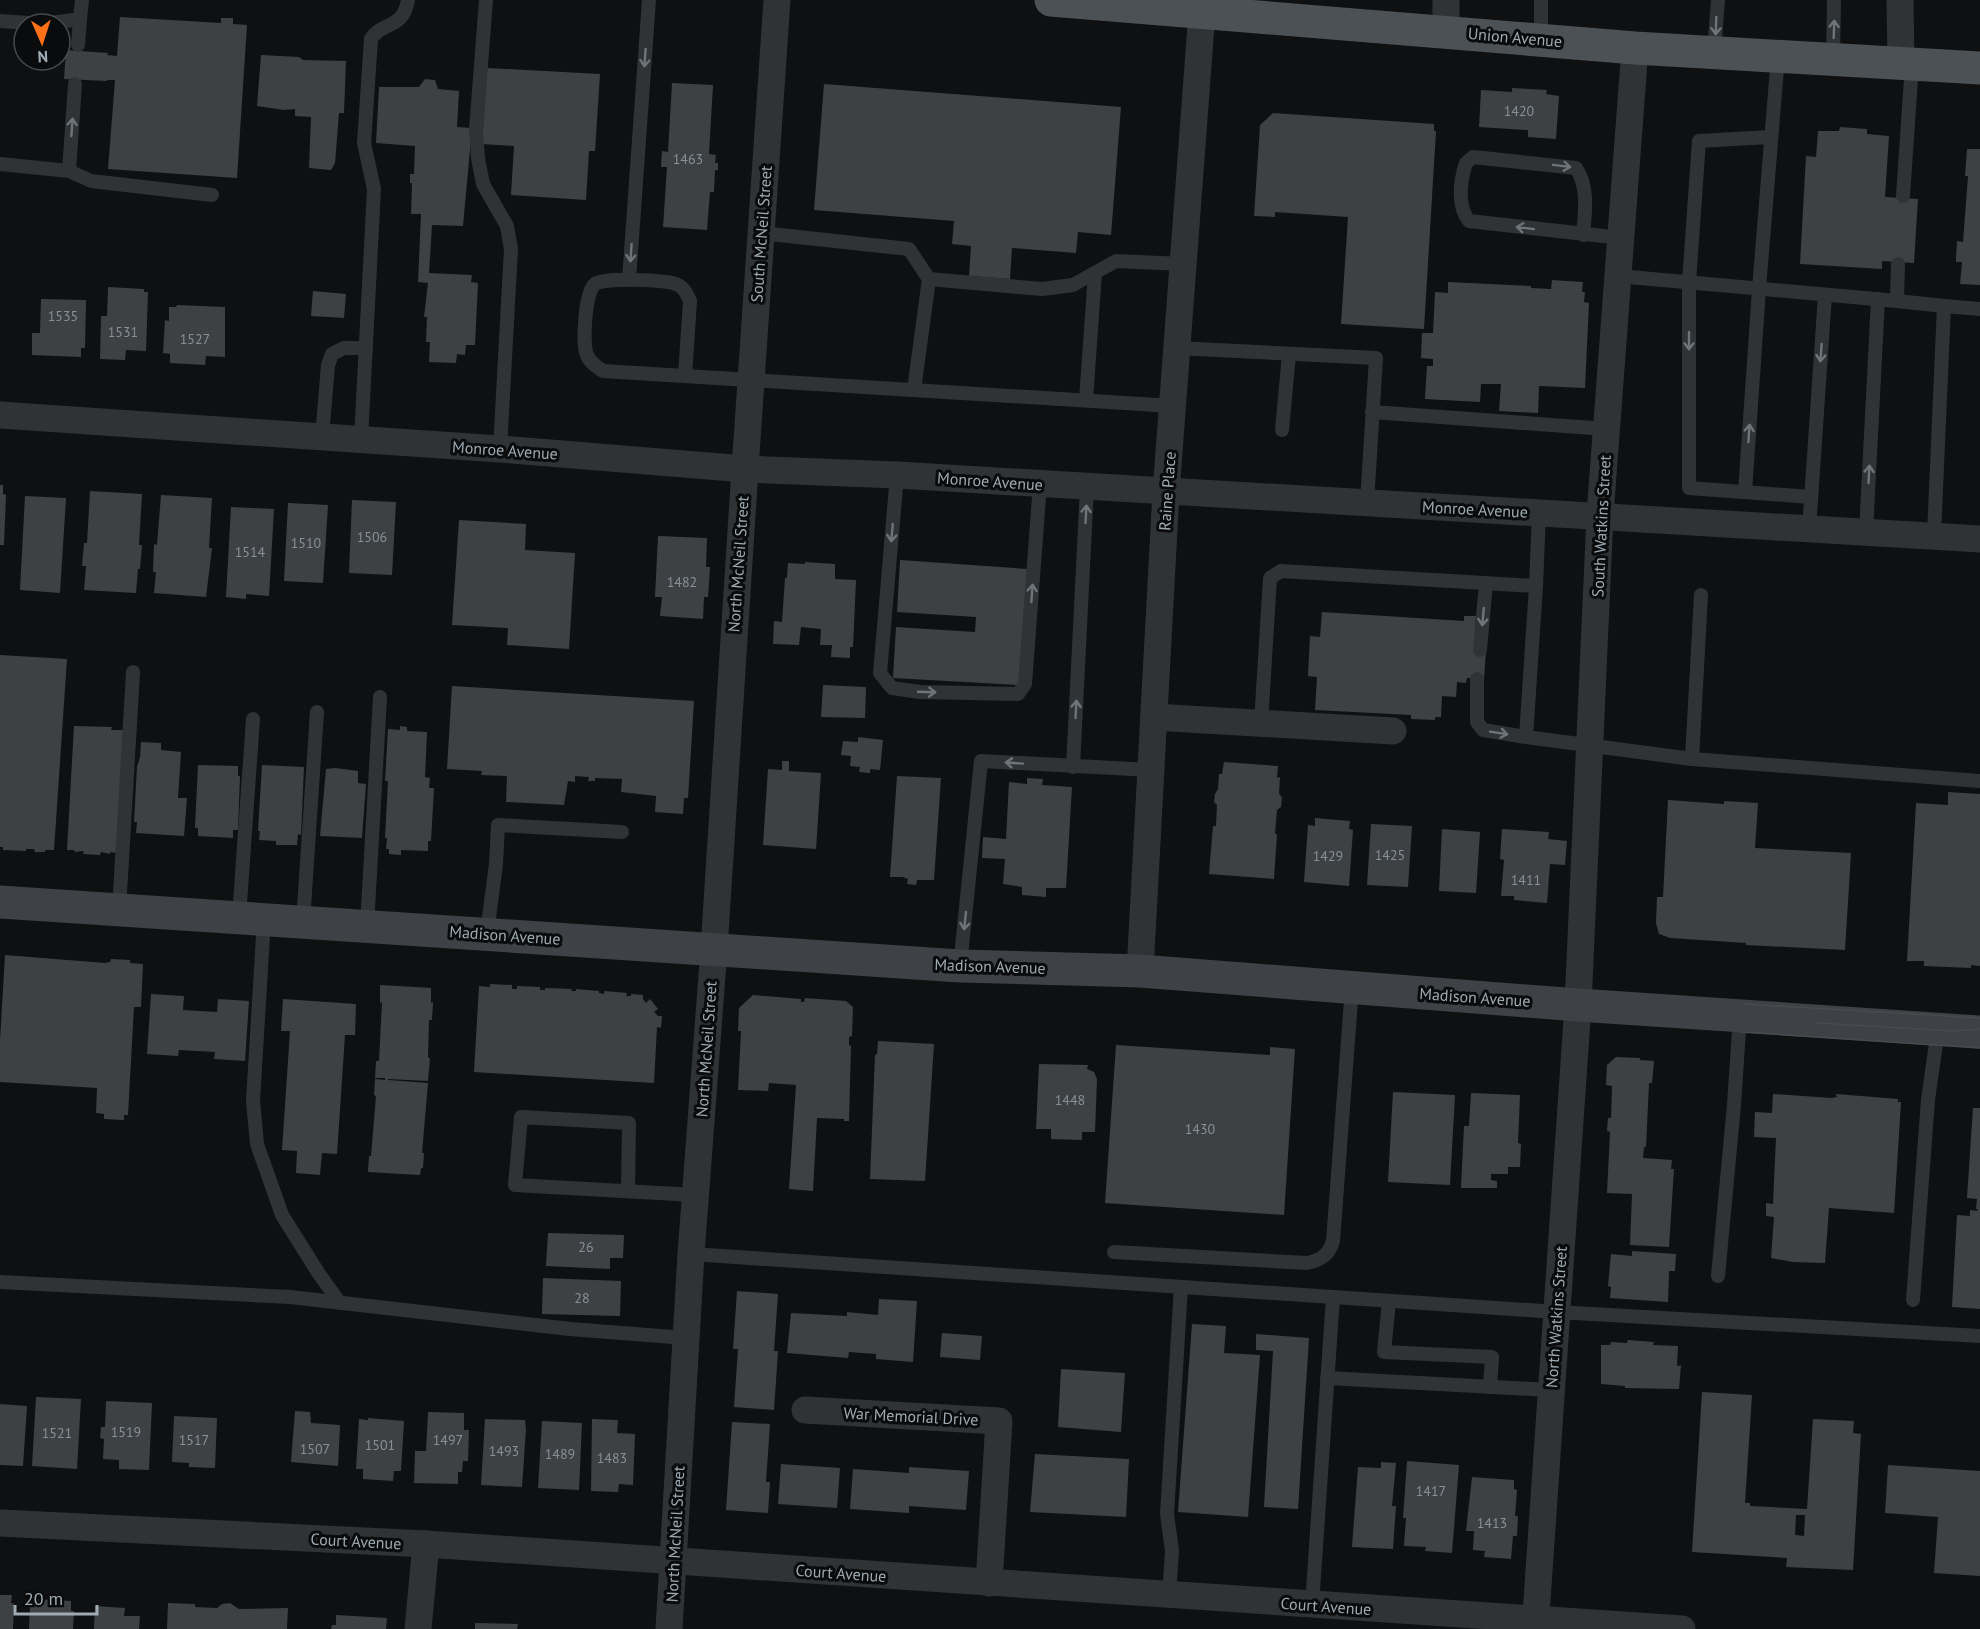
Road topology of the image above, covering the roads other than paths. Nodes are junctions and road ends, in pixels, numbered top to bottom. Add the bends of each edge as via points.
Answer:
1 (82, 0) edge
2 (408, 0) edge
3 (486, 0) edge
4 (649, 0) edge
5 (777, 0) edge
6 (1051, 0) edge
7 (1060, 0) edge
8 (1541, 0) edge
9 (1718, 0) edge
10 (1834, 0) edge
11 (1900, 0) edge
12 (1183, 7) edge
13 (1446, 16) edge
14 (80, 19) junction
15 (0, 21) edge
16 (1541, 39) junction
17 (78, 45) dead end
18 (1635, 48) junction
19 (1714, 52) junction
20 (1778, 56) junction
21 (1833, 59) junction
22 (1907, 63) junction
23 (1980, 68) edge
24 (75, 84) dead end
25 (1770, 137) junction
26 (0, 165) edge
27 (69, 171) junction
28 (212, 195) dead end
29 (1903, 196) dead end
30 (761, 233) junction
31 (1583, 235) junction
32 (1621, 238) junction
33 (1183, 264) junction
34 (1898, 264) dead end
35 (1095, 273) junction
36 (1618, 276) junction
37 (929, 279) junction
38 (629, 280) junction
39 (1689, 282) junction
40 (1758, 289) junction
41 (1825, 295) junction
42 (1878, 299) junction
43 (1897, 301) junction
44 (1944, 306) junction
45 (1980, 309) edge
46 (366, 348) junction
47 (1177, 348) junction
48 (1289, 354) junction
49 (685, 376) junction
50 (751, 380) junction
51 (914, 390) junction
52 (1086, 400) junction
53 (1173, 406) junction
54 (1372, 412) junction
55 (0, 415) edge
56 (1607, 429) junction
57 (1282, 430) dead end
58 (322, 437) junction
59 (361, 440) junction
60 (500, 449) junction
61 (744, 469) junction
62 (897, 475) junction
63 (1040, 484) junction
64 (1088, 487) junction
65 (1166, 492) junction
66 (1745, 492) junction
67 (1811, 497) junction
68 (1367, 503) junction
69 (1539, 512) junction
70 (1600, 515) junction
71 (1809, 529) junction
72 (1866, 532) junction
73 (1934, 536) junction
74 (1980, 538) edge
75 (1486, 583) junction
76 (1536, 586) junction
77 (1701, 595) dead end
78 (1480, 651) dead end
79 (133, 672) dead end
80 (1477, 679) dead end
81 (380, 697) dead end
82 (316, 712) dead end
83 (1154, 717) junction
84 (252, 719) dead end
85 (1261, 723) junction
86 (1393, 731) dead end
87 (1526, 737) junction
88 (1591, 745) junction
89 (1692, 759) junction
90 (1073, 767) junction
91 (1151, 770) junction
92 (1980, 781) edge
93 (622, 832) dead end
94 (0, 902) edge
95 (119, 910) junction
96 (252, 918) junction
97 (303, 922) junction
98 (367, 926) junction
99 (487, 933) junction
100 (714, 949) junction
101 (960, 966) junction
102 (1140, 971) junction
103 (1352, 987) junction
104 (1578, 1005) junction
105 (1740, 1015) junction
106 (1938, 1029) junction
107 (1980, 1032) edge
108 (627, 1190) junction
109 (695, 1195) junction
110 (1114, 1252) dead end
111 (691, 1254) junction
112 (1718, 1276) dead end
113 (0, 1282) edge
114 (1181, 1287) junction
115 (1333, 1297) junction
116 (1913, 1300) dead end
117 (1389, 1301) junction
118 (340, 1303) junction
119 (1557, 1312) junction
120 (1980, 1336) edge
121 (686, 1338) junction
122 (1327, 1378) junction
123 (1490, 1387) junction
124 (1551, 1390) junction
125 (805, 1410) dead end
126 (0, 1523) edge
127 (426, 1544) junction
128 (673, 1561) junction
129 (989, 1583) junction
130 (1169, 1595) junction
131 (1312, 1605) junction
132 (1535, 1625) edge
133 (418, 1629) edge
134 (669, 1629) edge
135 (1682, 1629) edge

1 - 14 lane
2 - 46 lane via 398,21 371,39 364,143 374,189
3 - 60 lane via 476,130 478,158 483,184 507,226 512,249
4 -> 38 lane
5 - 30 street, South McNeil Street
6 - 7 main road, Union Avenue
7 - 12 main road, Union Avenue
8 - 16 lane
9 -> 19 lane
21 -> 10 lane
11 - 22 street
12 - 13 main road, Union Avenue
12 - 33 street, Raine Place
13 - 16 main road, Union Avenue
14 - 15 lane via 44,24
14 - 17 lane
16 - 18 main road, Union Avenue
18 - 19 main road, Union Avenue
18 - 32 street, South Watkins Street
19 - 20 main road, Union Avenue
20 - 21 main road, Union Avenue
20 - 25 lane
21 - 22 main road, Union Avenue
22 - 23 main road, Union Avenue
22 - 29 lane
27 -> 24 lane
25 - 39 lane via 1699,141
25 - 40 lane
26 - 27 lane
27 - 28 lane via 91,181
30 - 37 lane via 909,249
30 - 50 street, South McNeil Street
31 -> 31 lane via 1469,221 1463,214 1461,188 1466,163 1473,158 1576,168 1584,191
31 - 32 lane
32 - 36 street, South Watkins Street
33 - 35 lane via 1116,261
33 - 47 street, Raine Place
34 - 43 lane
35 - 37 lane via 1073,285 1042,289
35 - 52 lane
36 - 39 lane
36 - 56 street, South Watkins Street
37 - 51 lane
38 - 49 lane via 676,284 686,291 690,301
38 - 49 lane via 602,280 592,286 587,306 587,356 603,371
39 - 40 lane
39 -> 66 lane via 1689,488
40 - 41 lane
66 -> 40 lane
41 - 42 lane
41 -> 67 lane
42 - 43 lane
72 -> 42 lane
43 - 44 lane
44 - 45 lane
44 - 73 lane
46 - 58 lane via 344,348 332,354
46 - 59 lane
47 - 48 lane
47 - 53 street, Raine Place
48 - 54 lane via 1376,358
48 - 57 lane
49 - 50 lane
50 - 51 lane
50 - 61 street, South McNeil Street
51 - 52 lane
52 - 53 lane
53 - 65 street, Raine Place
54 - 56 lane
54 - 68 lane
55 - 58 street, Monroe Avenue
56 - 70 street, South Watkins Street
58 - 59 street, Monroe Avenue
59 - 60 street, Monroe Avenue
60 - 61 street, Monroe Avenue
61 - 62 street, Monroe Avenue
61 - 100 street, North McNeil Street
62 - 63 street, Monroe Avenue
62 -> 63 lane via 880,673 892,688 920,692 1018,694 1025,684
63 - 64 street, Monroe Avenue
64 - 65 street, Monroe Avenue
90 -> 64 lane
65 - 68 street, Monroe Avenue
65 - 83 street, Raine Place
66 - 67 lane
67 - 71 lane
68 - 69 street, Monroe Avenue
69 - 70 street, Monroe Avenue
69 - 76 lane
70 - 71 street, Monroe Avenue
70 - 88 street, South Watkins Street
71 - 72 street, Monroe Avenue
72 - 73 street, Monroe Avenue
73 - 74 street, Monroe Avenue
75 - 76 lane
75 -> 78 lane
75 - 85 lane via 1281,571 1270,578
76 - 87 lane
77 - 89 lane
79 - 95 lane
80 -> 87 lane via 1477,722 1483,730
81 - 98 lane
82 - 97 lane
83 - 85 street
83 - 91 street, Raine Place
84 - 96 lane
85 - 86 street
87 - 88 lane
88 - 89 lane
88 - 104 street, South Watkins Street
89 - 92 lane
90 - 91 lane
90 -> 101 lane via 981,761
91 - 102 street, Raine Place
93 - 99 lane via 498,825
94 - 95 street, Madison Avenue
95 - 96 street, Madison Avenue
96 - 97 street, Madison Avenue
96 - 118 lane via 253,1101 257,1144 282,1215
97 - 98 street, Madison Avenue
98 - 99 street, Madison Avenue
99 - 100 street, Madison Avenue
100 - 101 street, Madison Avenue
100 - 109 street, North McNeil Street
101 - 102 street, Madison Avenue
102 - 103 street, Madison Avenue
103 - 104 street, Madison Avenue
103 - 110 lane via 1333,1240 1328,1252 1307,1263
104 - 105 street, Madison Avenue
104 - 119 street, North Watkins Street
105 - 106 street, Madison Avenue
105 - 112 lane
106 - 107 street, Madison Avenue
106 - 116 lane via 1928,1100
108 - 108 lane via 515,1185 521,1117 629,1123
108 - 109 lane
109 - 111 street, North McNeil Street
111 - 114 lane
111 - 121 street, North McNeil Street
113 - 118 lane
114 - 115 lane
114 - 130 lane via 1167,1514 1172,1551
115 - 117 lane
115 - 122 lane
117 - 119 lane
117 - 123 lane via 1384,1352 1492,1357
118 - 121 lane
119 - 120 lane
119 - 124 street, North Watkins Street
121 - 128 street, North McNeil Street
122 - 123 lane
122 - 131 lane
123 - 124 lane
124 - 132 street, North Watkins Street
125 - 129 street, War Memorial Drive via 999,1421
126 - 127 street, Court Avenue
127 - 128 street, Court Avenue
127 - 133 street
128 - 129 street, Court Avenue
128 - 134 street, North McNeil Street
129 - 130 street, Court Avenue
130 - 131 street, Court Avenue
131 - 132 street, Court Avenue
132 - 135 street, Court Avenue

